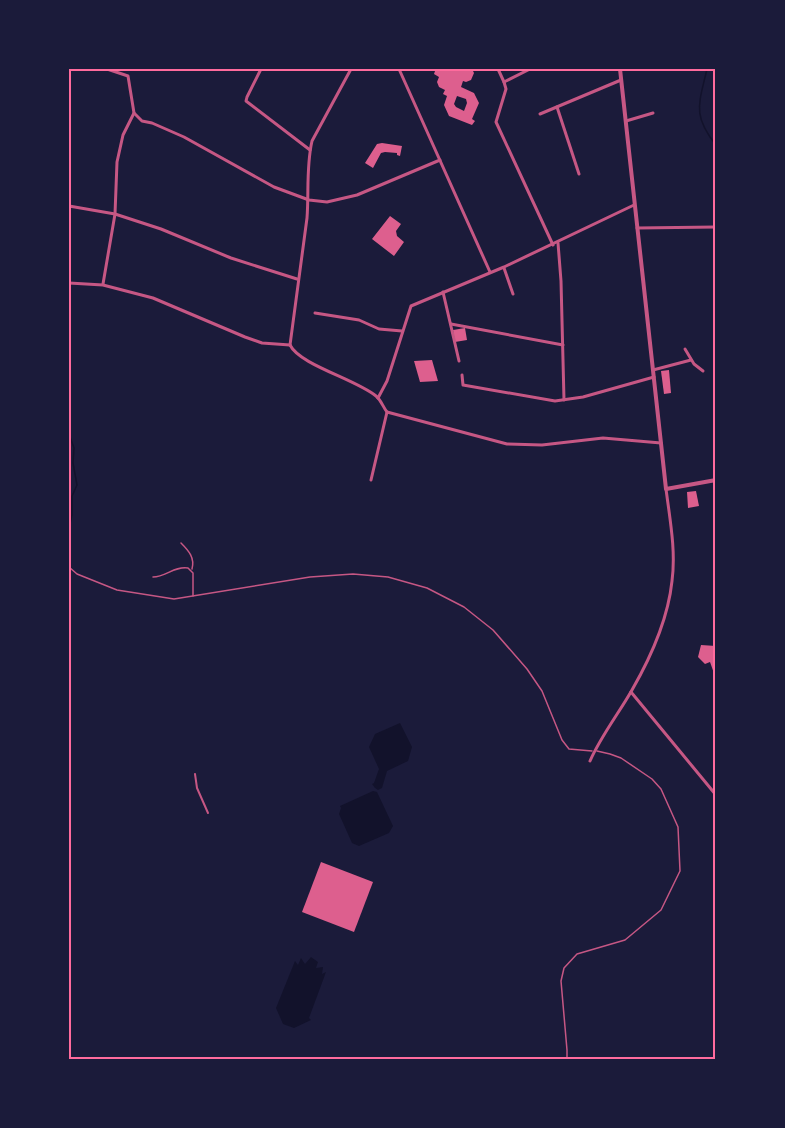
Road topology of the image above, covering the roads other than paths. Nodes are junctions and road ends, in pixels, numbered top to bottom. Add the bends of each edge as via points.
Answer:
1 (107, 69) edge
2 (261, 69) edge
3 (351, 69) edge
4 (399, 69) edge
5 (498, 69) edge
6 (530, 69) edge
7 (620, 69) edge
8 (621, 80) junction
9 (504, 82) junction
10 (557, 107) junction
11 (653, 112) dead end
12 (134, 113) junction
13 (540, 114) dead end
14 (626, 121) junction
15 (310, 150) junction
16 (440, 160) junction
17 (579, 174) dead end
18 (309, 200) junction
19 (635, 204) junction
20 (69, 206) edge
21 (115, 214) junction
22 (716, 227) edge
23 (637, 228) junction
24 (558, 243) junction
25 (553, 245) junction
26 (504, 267) junction
27 (490, 272) junction
28 (297, 279) junction
29 (69, 283) edge
30 (103, 285) junction
31 (443, 292) junction
32 (513, 294) dead end
33 (315, 313) dead end
34 (451, 324) junction
35 (402, 331) junction
36 (290, 345) junction
37 (563, 345) junction
38 (685, 350) dead end
39 (691, 360) junction
40 (459, 361) dead end
41 (653, 370) junction
42 (703, 371) dead end
43 (462, 375) dead end
44 (654, 377) junction
45 (378, 398) junction
46 (564, 400) junction
47 (387, 412) junction
48 (661, 443) junction
49 (371, 480) dead end
50 (716, 480) edge
51 (666, 489) junction
52 (182, 543) dead end
53 (69, 567) edge
54 (191, 570) junction
55 (153, 577) dead end
56 (193, 596) junction
57 (631, 692) junction
58 (594, 752) junction
59 (590, 761) dead end
60 (195, 774) dead end
61 (716, 795) edge
62 (208, 813) dead end
63 (567, 1059) edge

1 - 12 street via 128,76
2 - 15 street via 246,102
3 - 15 street
4 - 16 street
5 - 9 street
6 - 9 street
7 - 8 street
8 - 10 street
8 - 14 street
9 - 25 street via 506,91 496,122
10 - 13 street
10 - 17 street
11 - 14 street
12 - 18 street via 142,121 184,137 274,187
12 - 21 street via 123,135 117,162
14 - 19 street
15 - 18 street
16 - 18 street via 357,195 327,202
16 - 27 street
18 - 28 street
19 - 23 street
19 - 24 street
20 - 21 street
21 - 28 street
21 - 30 street
22 - 23 street
23 - 41 street
24 - 25 street
24 - 37 street
25 - 26 street
26 - 27 street
26 - 32 street
27 - 31 street
28 - 36 street
29 - 30 street
30 - 36 street via 153,298 245,337
31 - 34 street
31 - 35 street via 411,306
33 - 35 street
34 - 37 street
34 - 40 street
35 - 45 street
36 - 45 street via 298,357
37 - 46 street
38 - 39 street
39 - 41 street
39 - 42 street
41 - 44 street
43 - 46 street via 463,385
44 - 46 street
44 - 48 street
45 - 47 street
47 - 48 street via 507,444 542,445 603,438
47 - 49 street
48 - 51 street
50 - 51 street
51 - 57 street via 673,546 672,582 659,633
52 - 54 lane via 192,557
53 - 56 lane via 117,590 174,599
54 - 55 lane via 182,567
54 - 56 lane
56 - 58 lane via 353,574 388,577 427,588 493,630 542,691 569,749
57 - 58 street
57 - 61 street
58 - 59 street
58 - 63 lane via 621,758 662,789 678,827 680,871 661,910 625,940 577,954 564,968 561,981
60 - 62 street

